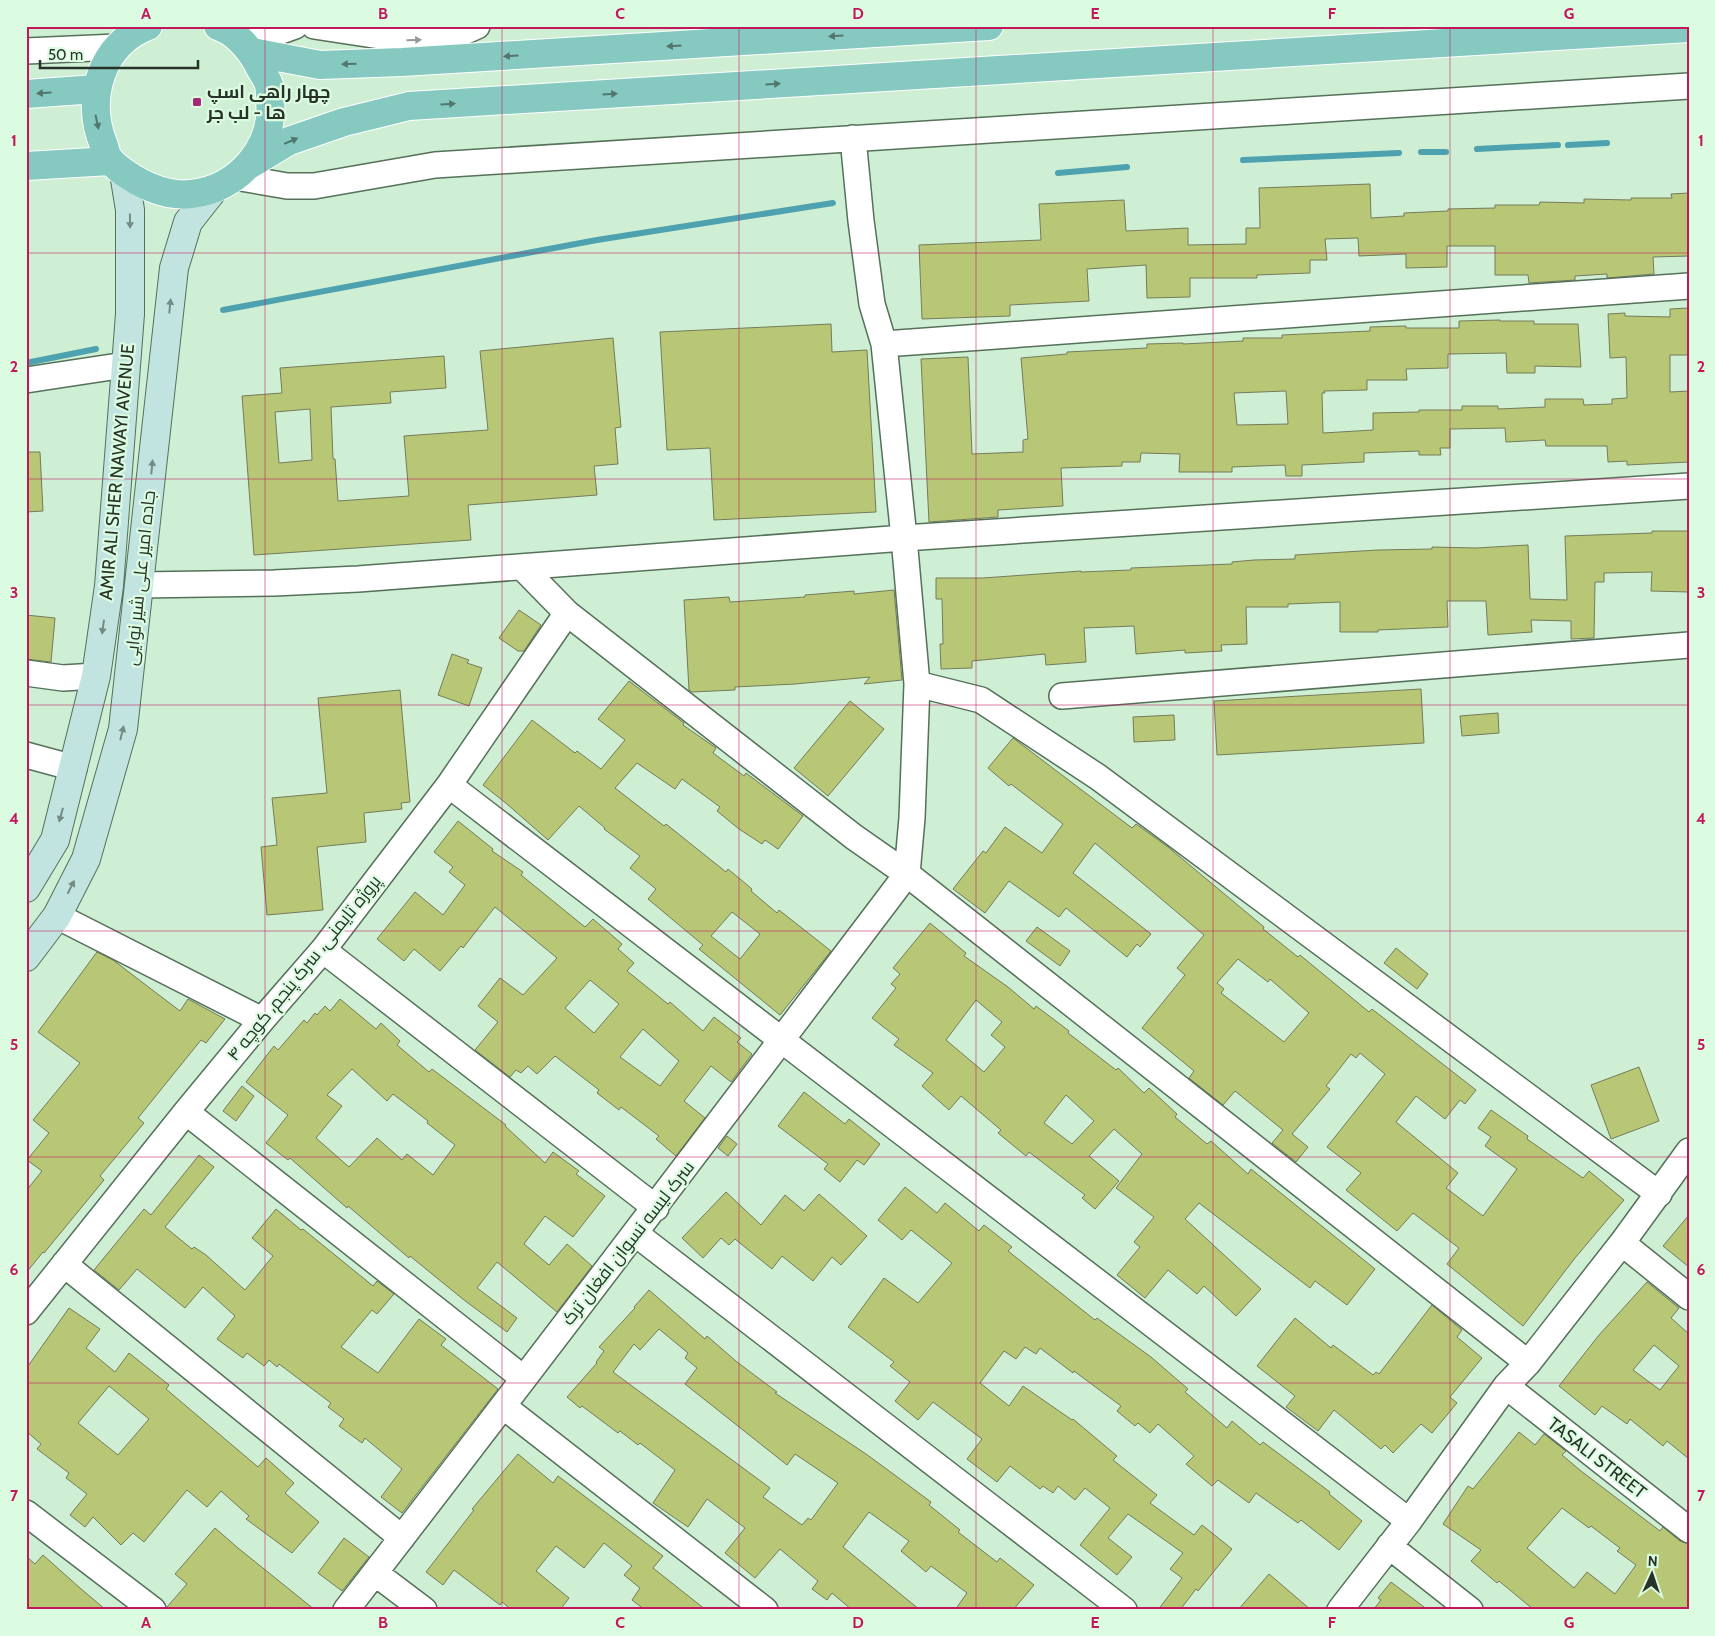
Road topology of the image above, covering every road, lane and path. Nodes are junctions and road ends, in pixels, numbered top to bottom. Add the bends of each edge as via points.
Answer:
1 (148, 26) edge
2 (218, 26) edge
3 (295, 26) edge
4 (314, 26) edge
5 (477, 26) edge
6 (989, 26) edge
7 (1689, 28) edge
8 (117, 47) junction
9 (249, 48) junction
10 (26, 51) edge
11 (1689, 86) edge
12 (96, 89) junction
13 (26, 94) edge
14 (853, 138) junction
15 (26, 166) edge
16 (117, 167) junction
17 (233, 177) junction
18 (1689, 286) edge
19 (884, 344) junction
20 (125, 365) junction
21 (26, 380) edge
22 (1689, 486) edge
23 (904, 538) junction
24 (522, 567) junction
25 (140, 585) junction
26 (567, 613) junction
27 (1689, 646) edge
28 (26, 673) edge
29 (96, 676) junction
30 (916, 684) junction
31 (1062, 696) dead end
32 (26, 755) edge
33 (74, 768) junction
34 (449, 784) junction
35 (907, 874) junction
36 (26, 888) edge
37 (57, 916) junction
38 (324, 950) junction
39 (26, 957) edge
40 (262, 1020) junction
41 (782, 1040) junction
42 (186, 1112) junction
43 (1689, 1151) edge
44 (1659, 1194) junction
45 (656, 1208) junction
46 (636, 1234) junction
47 (1622, 1243) junction
48 (64, 1264) junction
49 (1689, 1297) edge
50 (26, 1312) edge
51 (1528, 1363) junction
52 (523, 1378) junction
53 (1506, 1386) junction
54 (503, 1406) junction
55 (26, 1513) edge
56 (1409, 1521) junction
57 (1689, 1530) edge
58 (402, 1538) junction
59 (1390, 1546) junction
60 (375, 1573) junction
61 (152, 1610) edge
62 (346, 1610) edge
63 (424, 1610) edge
64 (765, 1610) edge
65 (1124, 1610) edge
66 (1340, 1610) edge
67 (1470, 1610) edge

1 - 8 main road
2 - 9 main road
3 - 9 street
4 -> 5 street via 406,40 450,38
6 -> 9 main road via 320,65
17 -> 7 main road via 288,141 344,122 409,106
8 - 10 street
8 - 12 main road via 103,67
9 - 17 main road via 269,85 271,109 267,134 259,150
11 - 14 street
12 -> 13 main road
12 -> 16 main road via 94,112 99,135
14 - 17 street via 435,165 314,186 287,186
14 - 19 street via 872,304
15 - 16 main road
16 - 17 main road via 144,186 167,193 191,194
16 -> 20 main road, AMIR ALI SHER NAWAYI AVENUE via 130,210 130,314
25 -> 17 main road, جاده امیر علی شیر نوایی via 174,268 188,222
18 - 19 street
19 - 23 street
20 - 21 street
20 -> 29 main road, AMIR ALI SHER NAWAYI AVENUE via 109,586
22 - 23 street
23 - 24 street
23 - 30 street
24 - 25 street via 274,583
24 - 26 street
37 -> 25 main road, جاده امیر علی شیر نوایی via 86,858 123,729
26 - 34 street, پروژه تایمنی، سرک پنجم، کوچه ۴
26 - 35 street via 854,837
27 - 31 street
28 - 29 street via 63,678
29 - 33 main road, AMIR ALI SHER NAWAYI AVENUE
30 - 35 street
30 - 44 street via 980,700 1098,776
32 - 33 street
33 -> 36 main road, AMIR ALI SHER NAWAYI AVENUE via 55,840
34 - 38 street, پروژه تایمنی، سرک پنجم، کوچه ۴
34 - 41 street
35 - 41 street, سرک لیسه نسوان افغان‌ ترک
35 - 51 street
37 - 39 main road, جاده امیر علی شیر نوایی
37 - 40 street
38 - 40 street, پروژه تایمنی، سرک پنجم، کوچه ۴
38 - 45 street
40 - 42 street, پروژه تایمنی، سرک پنجم، کوچه ۴
41 - 45 street, سرک لیسه نسوان افغان‌ ترک
41 - 56 street
42 - 48 street, پروژه تایمنی، سرک پنجم، کوچه ۴
42 - 52 street
43 - 44 street
44 - 47 street
45 - 46 street, سرک لیسه نسوان افغان‌ ترک
46 - 52 street, سرک لیسه نسوان افغان‌ ترک
46 - 65 street
47 - 49 street
47 - 51 street
48 - 50 street, پروژه تایمنی، سرک پنجم، کوچه ۴
48 - 58 street
51 - 53 street
52 - 54 street, سرک لیسه نسوان افغان‌ ترک
53 - 56 street
53 - 57 street, TASALI STREET
54 - 58 street, سرک لیسه نسوان افغان‌ ترک
54 - 64 street
55 - 61 street
56 - 59 street
58 - 60 street, سرک لیسه نسوان افغان‌ ترک
59 - 66 street
59 - 67 street
60 - 62 street, سرک لیسه نسوان افغان‌ ترک
60 - 63 street

